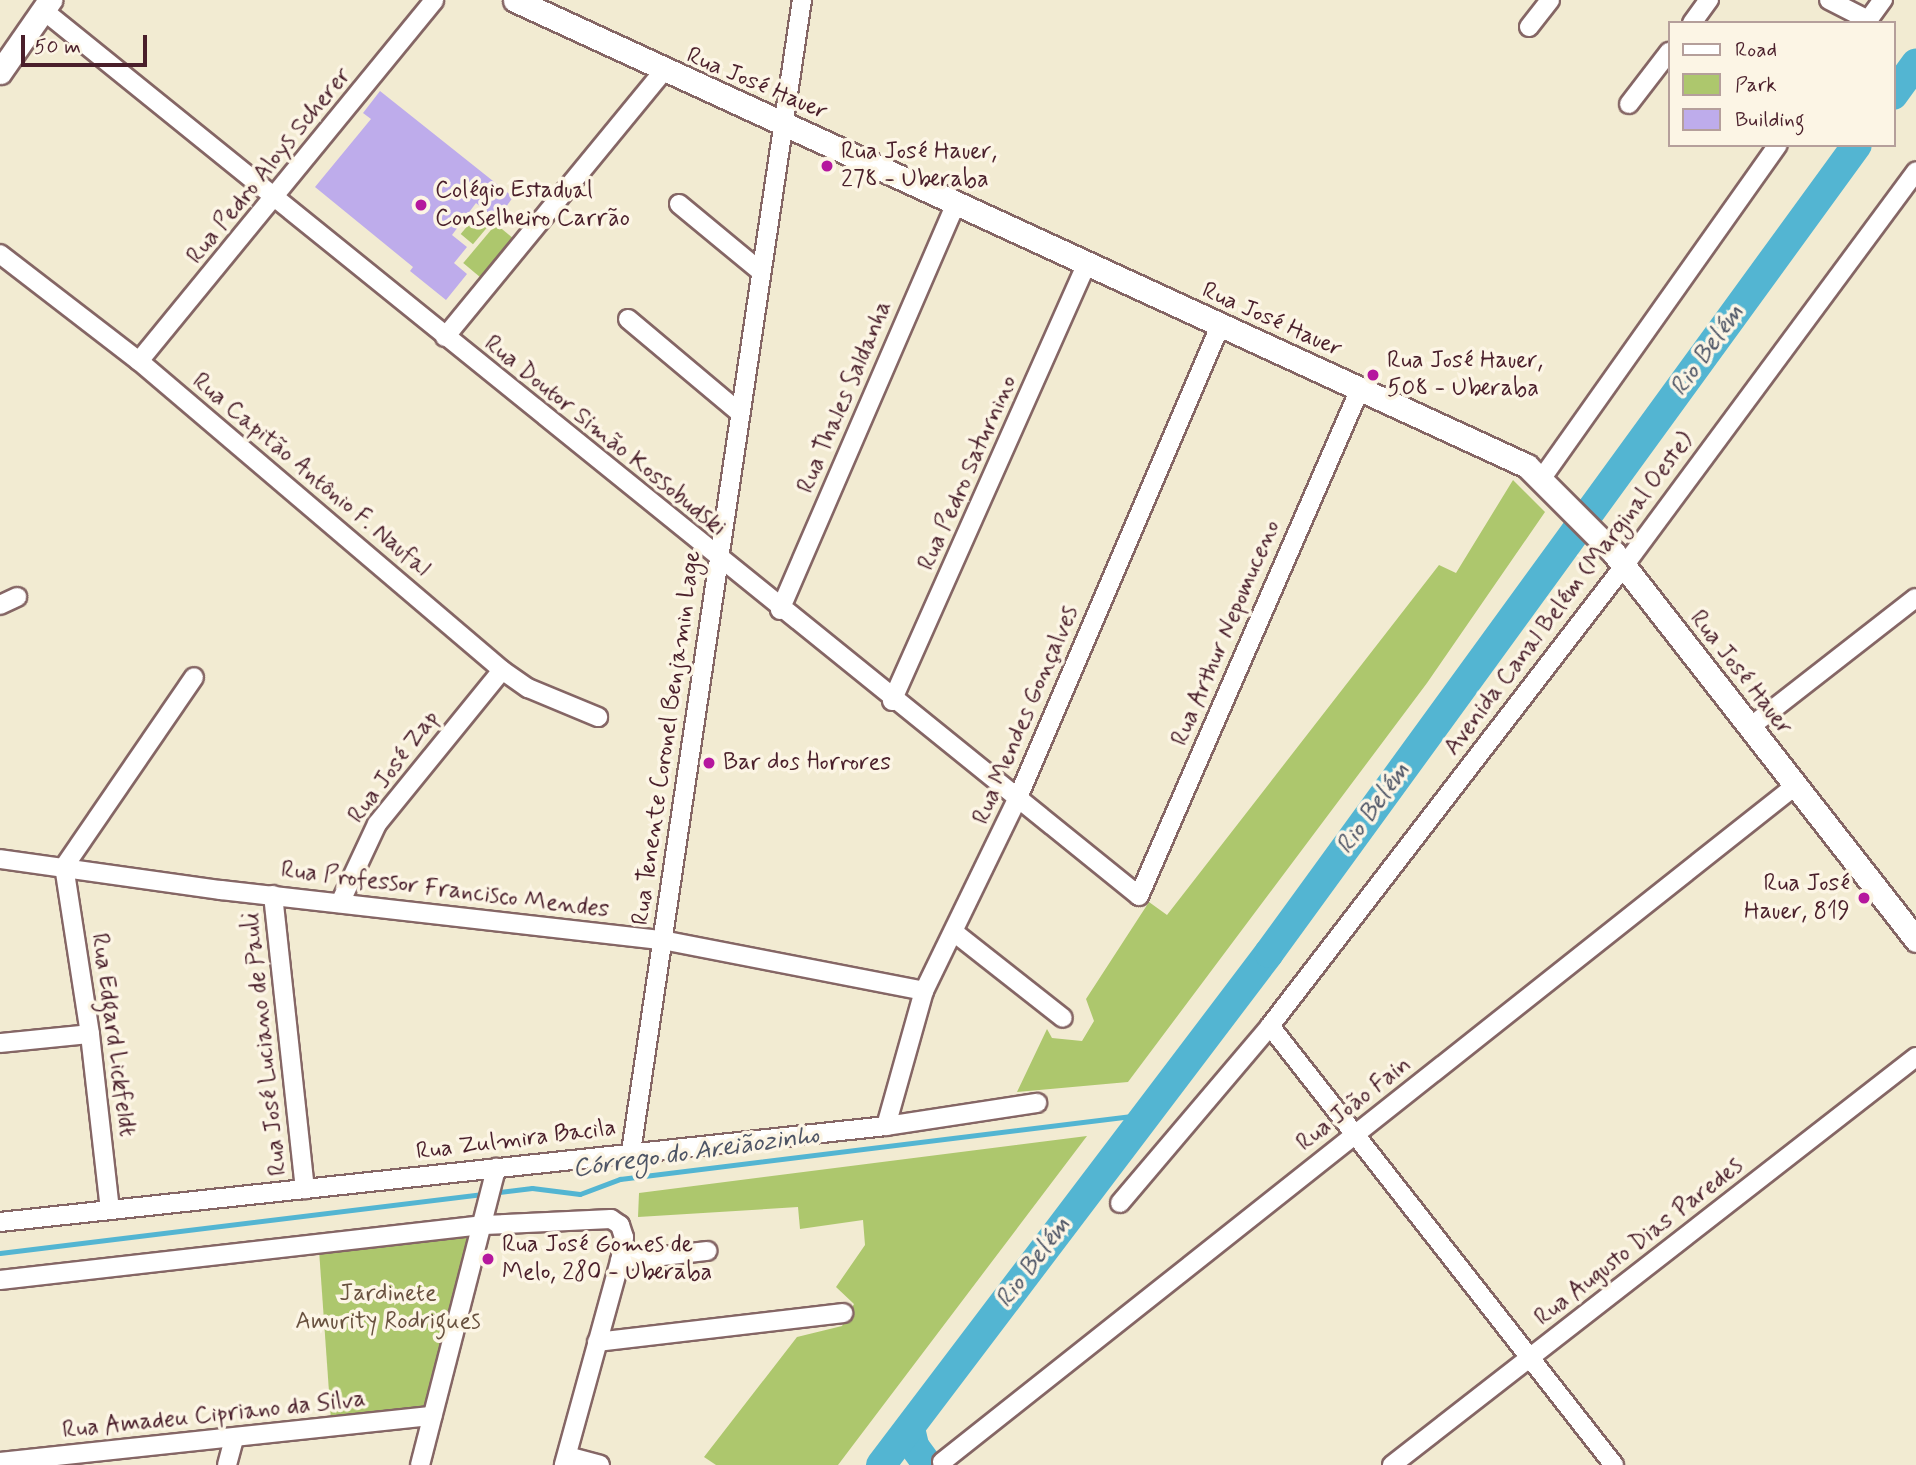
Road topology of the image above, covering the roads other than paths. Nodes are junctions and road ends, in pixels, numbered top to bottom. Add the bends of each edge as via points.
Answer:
1 (434, 0) edge
2 (515, 0) edge
3 (802, 0) edge
4 (1550, 0) edge
5 (1709, 0) edge
6 (1829, 0) edge
7 (1883, 0) edge
8 (46, 5) edge
9 (1693, 21) edge
10 (1867, 21) edge
11 (1529, 27) dead end
12 (1668, 53) edge
13 (0, 72) edge
14 (663, 72) junction
15 (1629, 104) dead end
16 (782, 121) junction
17 (1777, 147) edge
18 (1916, 171) edge
19 (275, 199) junction
20 (956, 203) junction
21 (679, 204) dead end
22 (0, 254) edge
23 (1087, 264) junction
24 (761, 271) junction
25 (628, 319) dead end
26 (1220, 326) junction
27 (445, 337) junction
28 (139, 361) junction
29 (1360, 389) junction
30 (740, 413) junction
31 (1548, 483) junction
32 (718, 559) junction
33 (1619, 559) junction
34 (17, 597) dead end
35 (1916, 598) edge
36 (0, 606) edge
37 (780, 610) junction
38 (502, 670) junction
39 (194, 677) dead end
40 (892, 701) junction
41 (598, 717) dead end
42 (1750, 727) junction
43 (1795, 786) junction
44 (1018, 795) junction
45 (0, 859) edge
46 (64, 867) junction
47 (273, 895) junction
48 (1139, 896) joint
49 (340, 902) junction
50 (956, 933) junction
51 (662, 940) junction
52 (1916, 940) edge
53 (925, 991) junction
54 (1063, 1018) dead end
55 (1270, 1026) junction
56 (90, 1034) junction
57 (0, 1043) edge
58 (1916, 1058) edge
59 (1037, 1103) dead end
60 (886, 1126) junction
61 (1355, 1134) junction
62 (631, 1152) junction
63 (496, 1168) junction
64 (305, 1189) junction
65 (1120, 1203) dead end
66 (110, 1210) junction
67 (0, 1222) edge
68 (484, 1225) junction
69 (707, 1251) dead end
70 (620, 1261) junction
71 (0, 1280) edge
72 (843, 1313) dead end
73 (597, 1342) junction
74 (1530, 1358) junction
75 (433, 1416) junction
76 (234, 1437) junction
77 (565, 1461) edge
78 (0, 1462) edge
79 (942, 1462) dead end
80 (227, 1465) edge
81 (420, 1465) edge
82 (600, 1465) edge
83 (1392, 1465) edge
84 (1614, 1465) edge

1 - 19 street, Rua Pedro Aloys Scherer
2 - 14 main road, Rua José Hauer
3 - 16 street, Rua Tenente Coronel Benjamin Lage
4 - 11 street
5 - 9 street
6 - 10 street
7 - 10 street
8 - 13 main road
8 - 19 street, Rua Doutor Simão Kossobudski
12 - 15 street
14 - 16 main road, Rua José Hauer
14 - 27 street
16 - 20 main road, Rua José Hauer
16 - 24 street, Rua Tenente Coronel Benjamin Lage
17 - 31 street
18 - 33 street, Avenida Canal Belém (Marginal Oeste)
19 - 27 street, Rua Doutor Simão Kossobudski
19 - 28 street, Rua Pedro Aloys Scherer
20 - 23 main road, Rua José Hauer
20 - 37 street, Rua Thales Saldanha
21 - 24 street
22 - 28 street, Rua Capitão Antônio F. Naufal
23 - 26 main road, Rua José Hauer
23 - 40 street, Rua Pedro Saturnino
24 - 30 street, Rua Tenente Coronel Benjamin Lage
25 - 30 street
26 - 29 main road, Rua José Hauer
26 - 44 street, Rua Mendes Gonçalves
27 - 32 street, Rua Doutor Simão Kossobudski
28 - 38 street, Rua Capitão Antônio F. Naufal
29 - 31 main road, Rua José Hauer via 1505,454
29 - 48 street, Rua Arthur Nepomuceno
30 - 32 street, Rua Tenente Coronel Benjamin Lage
31 - 33 main road, Rua José Hauer
32 - 37 street, Rua Doutor Simão Kossobudski
32 - 51 street, Rua Tenente Coronel Benjamin Lage
33 - 42 main road, Rua José Hauer
33 - 55 street, Avenida Canal Belém (Marginal Oeste)
34 - 36 street
35 - 42 street
37 - 40 street, Rua Doutor Simão Kossobudski
38 - 41 street, Rua Capitão Antônio F. Naufal via 528,688
38 - 49 street, Rua José Zap via 377,824
39 - 46 street
40 - 44 street, Rua Doutor Simão Kossobudski
42 - 43 main road, Rua José Hauer
43 - 52 main road, Rua José Hauer
43 - 61 street, Rua João Fain
44 - 48 street, Rua Doutor Simão Kossobudski
44 - 50 street, Rua Mendes Gonçalves
45 - 46 street, Rua Professor Francisco Mendes
46 - 47 street, Rua Professor Francisco Mendes
46 - 56 street, Rua Edgard Lickfeldt
47 - 49 street, Rua Professor Francisco Mendes
47 - 64 street, Rua José Luciano de Pauli
49 - 51 street, Rua Professor Francisco Mendes
50 - 53 street, Rua Mendes Gonçalves
50 - 54 street
51 - 53 street, Rua Professor Francisco Mendes
51 - 62 street, Rua Tenente Coronel Benjamin Lage
53 - 60 street, Rua Mendes Gonçalves
55 - 61 street
55 - 65 street, Avenida Canal Belém (Marginal Oeste)
56 - 57 street
56 - 66 street, Rua Edgard Lickfeldt
58 - 74 street, Rua Augusto Dias Paredes
59 - 60 street, Rua Zulmira Bacila
60 - 62 street, Rua Zulmira Bacila
61 - 74 street
61 - 79 street, Rua João Fain
62 - 63 street, Rua Zulmira Bacila
63 - 64 street, Rua Zulmira Bacila
63 - 68 street
64 - 66 street, Rua Zulmira Bacila
66 - 67 street, Rua Zulmira Bacila
68 - 70 street via 596,1218 620,1225
68 - 71 street
68 - 75 street
69 - 70 street
70 - 73 street
72 - 73 street
73 - 77 street
74 - 83 street, Rua Augusto Dias Paredes
74 - 84 street
75 - 76 street, Rua Amadeu Cipriano da Silva
75 - 81 street
76 - 78 street, Rua Amadeu Cipriano da Silva
76 - 80 street
77 - 82 street

